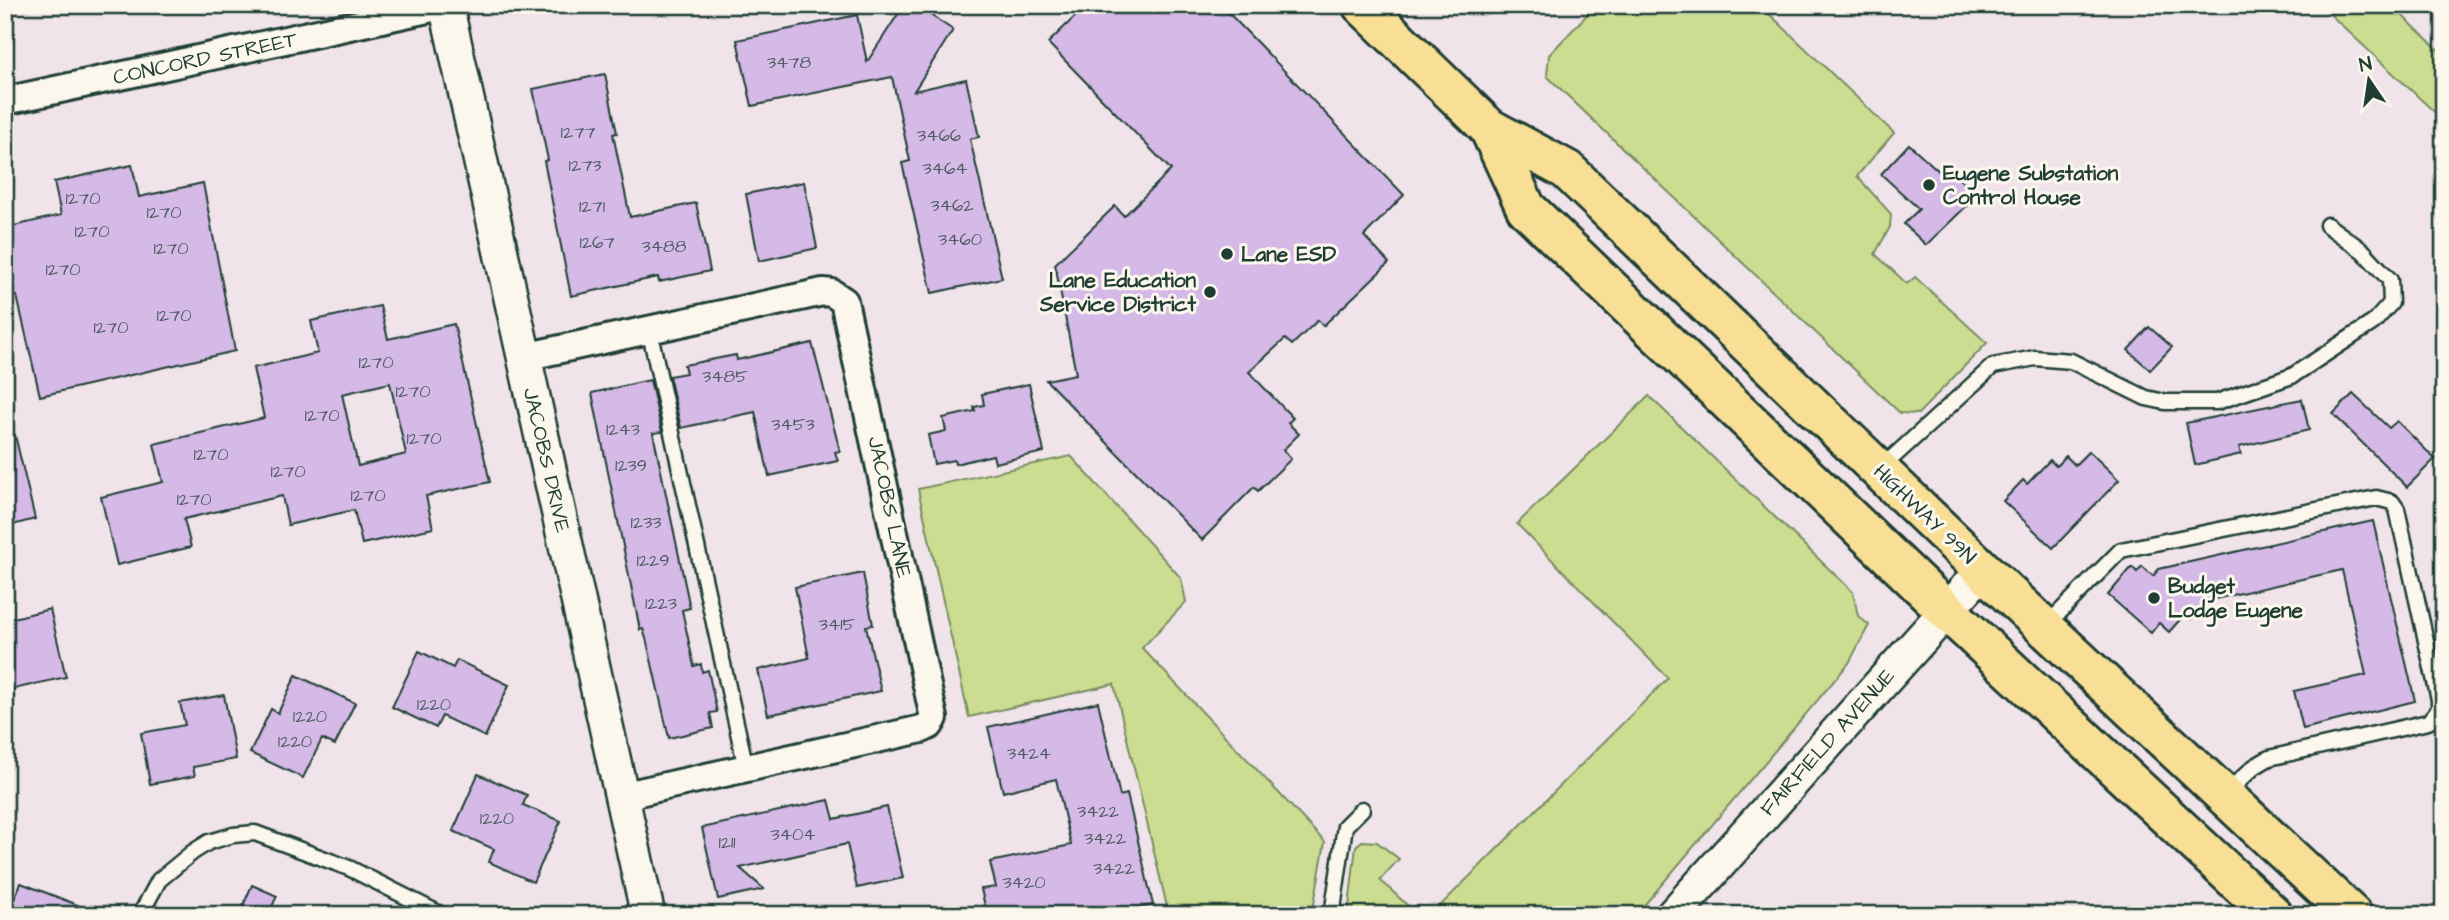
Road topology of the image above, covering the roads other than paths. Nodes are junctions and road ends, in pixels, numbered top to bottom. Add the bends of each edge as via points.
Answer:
1 (446, 5) edge
2 (1362, 5) edge
3 (5, 102) edge
4 (1489, 128) junction
5 (2328, 225) dead end
6 (649, 329) junction
7 (524, 356) junction
8 (1880, 469) junction
9 (1983, 570) junction
10 (1946, 610) junction
11 (2044, 628) junction
12 (746, 768) junction
13 (621, 796) junction
14 (2222, 797) junction
15 (1362, 809) dead end
16 (639, 913) edge
17 (140, 915) edge
18 (442, 915) edge
19 (1332, 915) edge
20 (1673, 915) edge
21 (2273, 915) edge
22 (2352, 915) edge

1 - 3 street, CONCORD STREET
1 - 7 street, JACOBS DRIVE
2 - 4 main road, HIGHWAY 99N
4 - 8 main road, HIGHWAY 99N via 1567,170
4 - 10 main road, HIGHWAY 99N via 1526,208
5 - 8 lane via 2363,251 2390,280 2391,303 2374,322 2292,376 2217,401 2165,402 2146,398 2071,361 2008,361 1982,374
6 - 7 street, JACOBS LANE
6 - 12 lane
6 - 12 street, JACOBS LANE via 832,293 844,301 859,364 934,718 922,729
7 - 13 street, JACOBS DRIVE
8 - 9 main road, HIGHWAY 99N
9 - 10 street, FAIRFIELD AVENUE
9 - 11 main road, HIGHWAY 99N
10 - 20 street, FAIRFIELD AVENUE
10 - 21 main road, HIGHWAY 99N
11 - 14 main road, HIGHWAY 99N
11 - 14 lane via 2121,550 2376,498 2392,502 2439,700 2434,718 2269,758
12 - 13 street, JACOBS LANE
13 - 16 street, JACOBS DRIVE
14 - 22 main road, HIGHWAY 99N
15 - 19 lane via 1345,826
17 - 18 lane via 159,880 193,852 209,842 255,833 349,868

